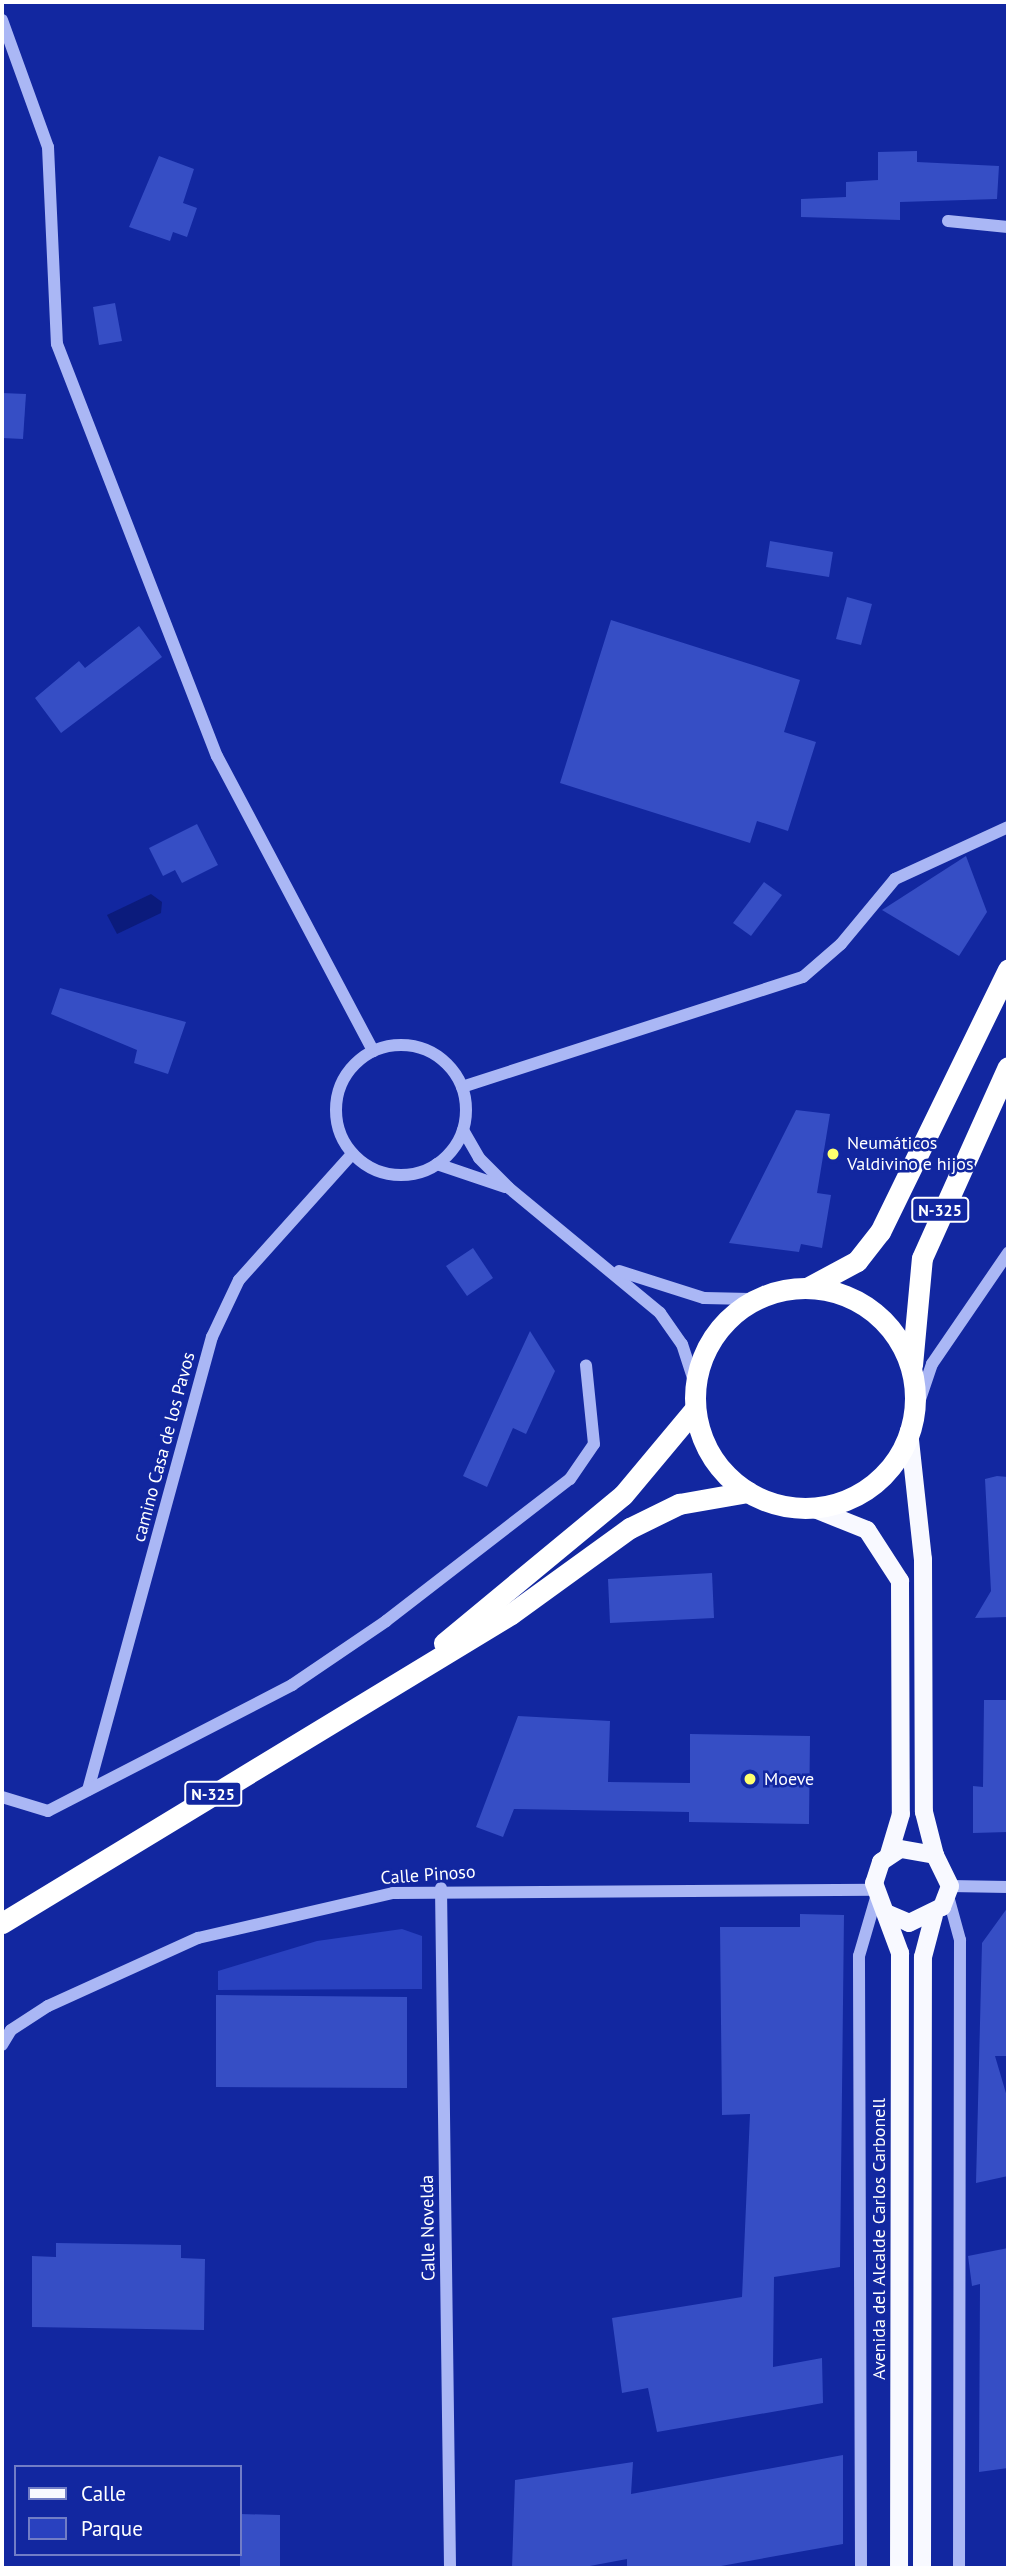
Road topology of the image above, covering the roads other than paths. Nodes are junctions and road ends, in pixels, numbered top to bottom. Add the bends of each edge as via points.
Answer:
1 (2, 20) edge
2 (948, 221) dead end
3 (1008, 227) edge
4 (1008, 827) edge
5 (1008, 970) edge
6 (373, 1051) junction
7 (1008, 1067) edge
8 (462, 1087) junction
9 (463, 1130) junction
10 (352, 1154) junction
11 (437, 1164) junction
12 (509, 1188) junction
13 (1008, 1253) edge
14 (609, 1267) junction
15 (807, 1288) junction
16 (750, 1299) junction
17 (586, 1365) dead end
18 (912, 1365) junction
19 (695, 1384) junction
20 (695, 1409) junction
21 (913, 1421) junction
22 (748, 1492) junction
23 (812, 1508) junction
24 (423, 1664) junction
25 (88, 1790) junction
26 (2, 1797) edge
27 (889, 1854) junction
28 (935, 1855) junction
29 (1008, 1887) edge
30 (441, 1888) junction
31 (949, 1891) junction
32 (879, 1900) junction
33 (934, 1915) junction
34 (2, 1923) edge
35 (2, 2045) edge
36 (450, 2568) edge
37 (861, 2568) edge
38 (899, 2568) edge
39 (922, 2568) edge
40 (959, 2568) edge

1 - 6 street via 48,147 57,344 217,756
2 - 3 street
4 - 8 street via 895,879 803,977
5 - 15 highway, N-325 via 880,1232 857,1261
6 - 8 street via 394,1045 425,1050 452,1069
6 - 10 street via 353,1065 335,1110
7 - 18 highway, N-325 via 922,1258
8 - 9 street
9 - 11 street
9 - 12 street via 479,1158
10 - 11 street via 393,1175
10 - 25 street, camino Casa de los Pavos via 239,1280 212,1337
11 - 12 street
12 - 14 street
13 - 21 street via 932,1363
14 - 16 street via 704,1298
14 - 19 street via 660,1313 682,1344
15 - 16 highway, N-325
15 - 18 highway, N-325 via 862,1305 882,1321
16 - 19 highway via 706,1349
17 - 25 street via 594,1444 570,1479 292,1685
18 - 21 highway, N-325
19 - 20 highway
20 - 22 highway via 704,1442 722,1470
20 - 24 highway, N-325 via 623,1495
21 - 23 highway via 895,1460 873,1484
21 - 28 main road via 923,1559 924,1812
22 - 23 highway via 779,1504
22 - 24 highway, N-325 via 679,1504 630,1528 511,1614
23 - 27 main road via 867,1530 900,1581 901,1814
24 - 34 highway, N-325
25 - 26 street via 48,1811
27 - 28 main road via 912,1847
27 - 32 main road via 875,1873
28 - 31 main road
29 - 31 street
30 - 32 street, Calle Pinoso
30 - 35 street, Calle Pinoso via 271,1917 198,1938 48,2006 11,2030
30 - 36 street, Calle Novelda
31 - 33 main road
31 - 40 street via 960,1940
32 - 33 main road via 909,1923
32 - 37 street via 859,1956
32 - 38 main road, Avenida del Alcalde Carlos Carbonell via 900,1953
33 - 39 main road via 923,1957

